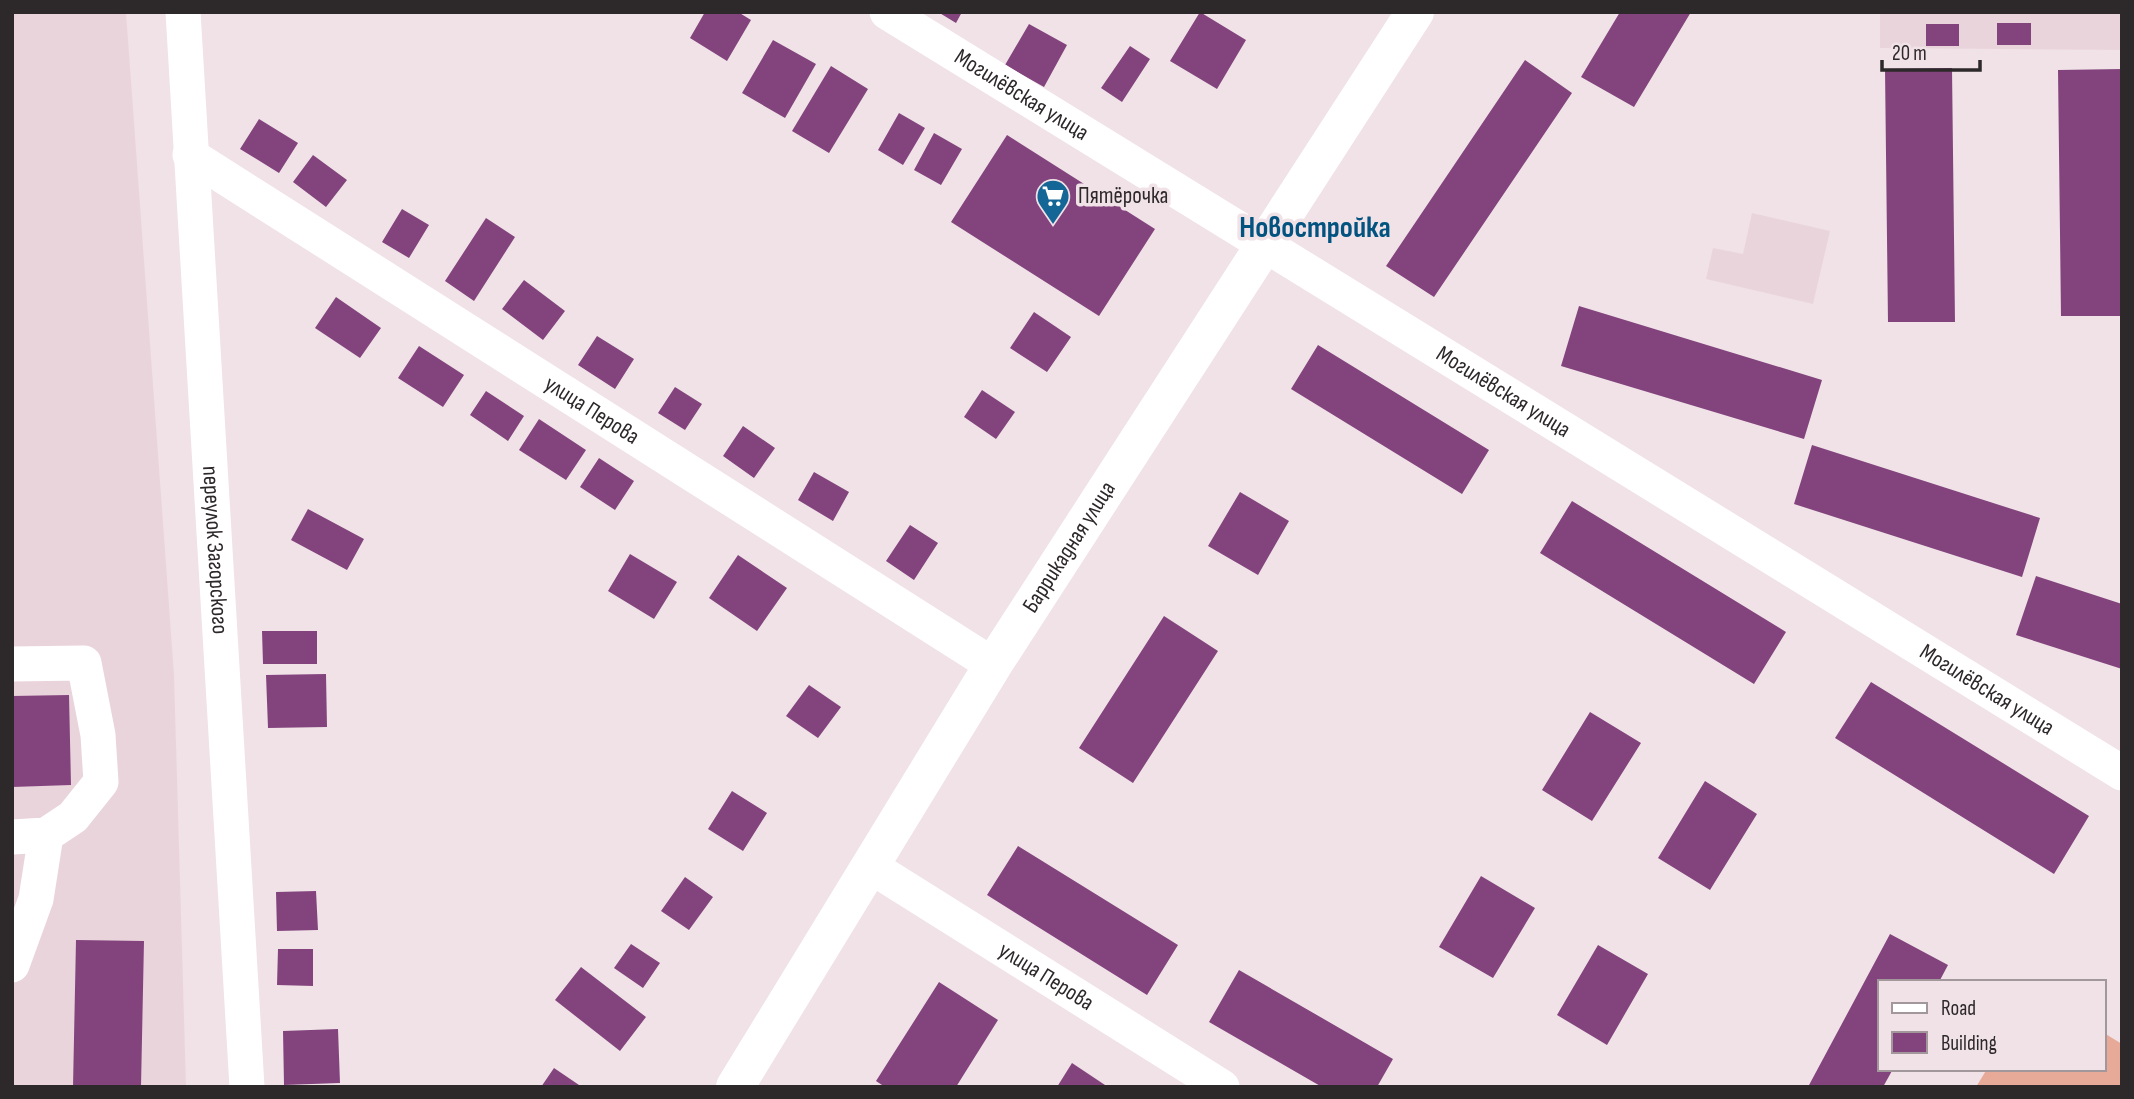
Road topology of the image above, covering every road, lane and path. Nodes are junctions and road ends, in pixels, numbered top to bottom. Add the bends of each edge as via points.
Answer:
1 (183, 12) edge
2 (887, 12) edge
3 (1415, 12) edge
4 (190, 155) junction
5 (1264, 246) junction
6 (12, 664) edge
7 (993, 666) junction
8 (2122, 773) edge
9 (29, 836) edge
10 (870, 866) junction
11 (12, 965) edge
12 (247, 1087) edge
13 (735, 1087) edge
14 (1222, 1087) edge

1 - 4 street, переулок Загорского
2 - 5 street, Могилёвская улица
3 - 5 main road, Баррикадная улица
4 - 7 street, улица Перова
4 - 12 street, переулок Загорского
5 - 7 main road, Баррикадная улица
5 - 8 street, Могилёвская улица
6 - 9 street via 84,663 98,735 101,782 73,817
7 - 10 main road, Баррикадная улица
9 - 11 street via 36,899
10 - 13 main road, Баррикадная улица
10 - 14 street, улица Перова

